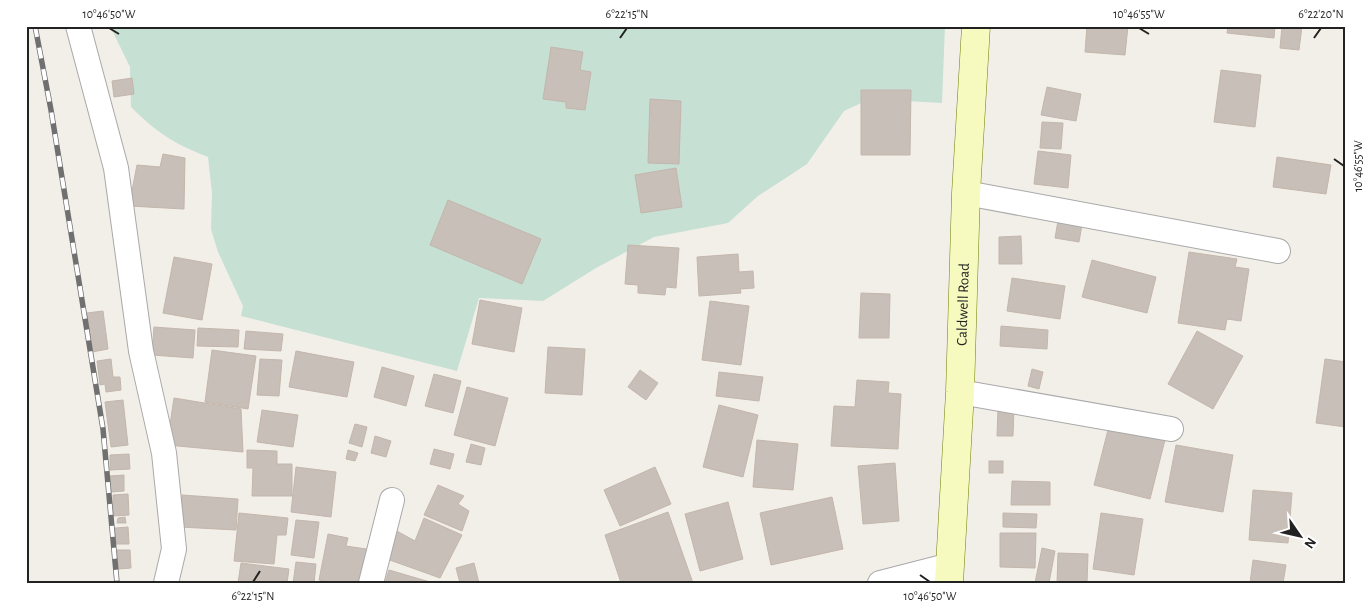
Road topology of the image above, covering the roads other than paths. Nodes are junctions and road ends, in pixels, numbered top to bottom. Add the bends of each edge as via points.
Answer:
1 (78, 26) edge
2 (976, 26) edge
3 (966, 193) junction
4 (1278, 251) dead end
5 (960, 392) junction
6 (1172, 429) dead end
7 (392, 500) dead end
8 (949, 574) edge
9 (166, 583) edge
10 (371, 583) edge
11 (880, 583) edge

1 - 9 street via 116,168 141,351 164,454 174,549
2 - 3 main road, Caldwell Road
3 - 4 street
3 - 5 main road, Caldwell Road
5 - 6 street
5 - 8 main road, Caldwell Road
7 - 10 street
8 - 11 street

